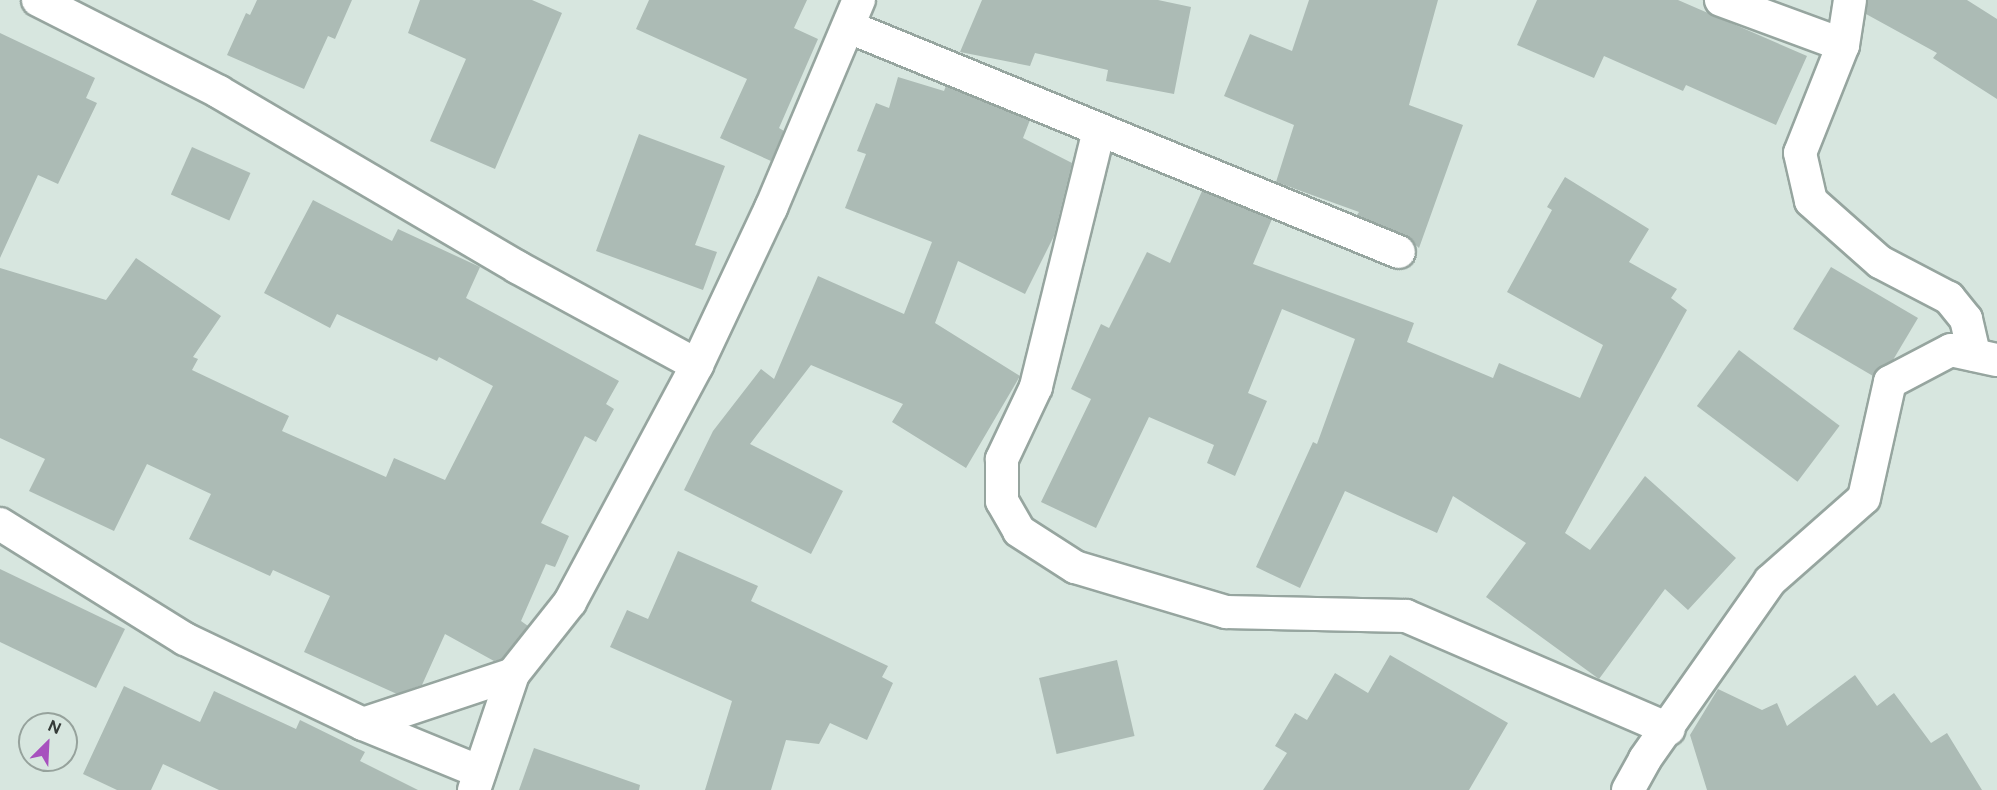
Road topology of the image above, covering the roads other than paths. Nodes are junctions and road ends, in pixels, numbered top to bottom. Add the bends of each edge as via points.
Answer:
1 (38, 0) edge
2 (1721, 0) edge
3 (1850, 0) edge
4 (854, 14) edge
5 (1843, 45) junction
6 (1099, 130) junction
7 (1399, 252) dead end
8 (1986, 358) edge
9 (697, 365) junction
10 (0, 524) edge
11 (513, 674) junction
12 (363, 724) junction
13 (1669, 729) junction
14 (477, 781) edge
15 (1628, 790) edge

1 - 9 street via 219,92 507,261
2 - 5 street
3 - 5 street
4 - 6 street
4 - 9 street
5 - 8 street via 1800,153 1811,201 1880,262 1949,298 1966,319
6 - 7 street
6 - 13 street via 1036,387 1002,459 1002,501 1019,531 1075,567 1226,612 1406,616
8 - 13 street via 1951,350 1890,382 1864,498 1770,581
9 - 11 street via 570,602
10 - 12 street via 185,639
11 - 12 street
11 - 14 street
12 - 14 street
13 - 15 street

